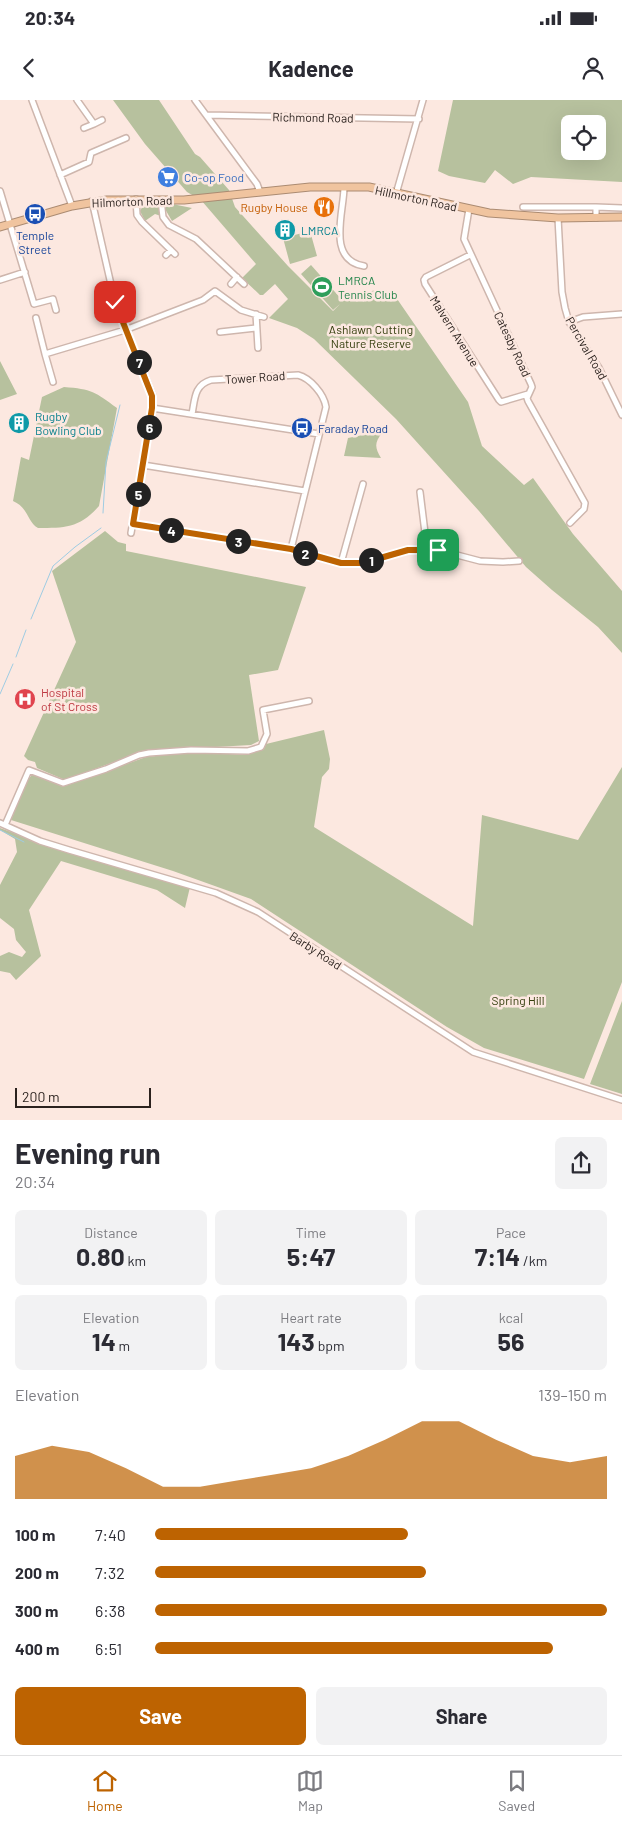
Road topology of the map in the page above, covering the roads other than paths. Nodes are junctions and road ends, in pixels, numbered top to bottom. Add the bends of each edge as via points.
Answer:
1 (77, 100) edge
2 (195, 100) edge
3 (423, 100) edge
4 (33, 101) edge
5 (207, 115) junction
6 (419, 119) junction
7 (102, 120) dead end
8 (94, 124) junction
9 (84, 128) dead end
10 (126, 138) dead end
11 (60, 175) junction
12 (344, 187) junction
13 (0, 191) edge
14 (260, 192) junction
15 (235, 194) joint
16 (396, 194) junction
17 (136, 199) junction
18 (161, 200) junction
19 (92, 201) junction
20 (72, 206) junction
21 (524, 207) dead end
22 (596, 207) junction
23 (622, 208) edge
24 (469, 210) junction
25 (622, 217) edge
26 (558, 218) junction
27 (596, 218) junction
28 (10, 224) junction
29 (0, 227) edge
30 (470, 254) junction
31 (166, 255) dead end
32 (356, 265) junction
33 (364, 266) dead end
34 (353, 271) dead end
35 (25, 272) junction
36 (0, 280) edge
37 (244, 284) dead end
38 (56, 310) dead end
39 (256, 314) junction
40 (622, 314) edge
41 (264, 317) dead end
42 (36, 318) dead end
43 (569, 322) junction
44 (256, 328) junction
45 (126, 330) junction
46 (220, 332) dead end
47 (258, 348) dead end
48 (45, 354) junction
49 (53, 382) dead end
50 (528, 394) junction
51 (152, 408) junction
52 (192, 414) junction
53 (622, 415) edge
54 (319, 434) junction
55 (143, 465) junction
56 (363, 484) dead end
57 (305, 491) junction
58 (420, 492) dead end
59 (570, 523) dead end
60 (133, 524) junction
61 (131, 533) dead end
62 (291, 549) junction
63 (427, 549) junction
64 (519, 561) dead end
65 (341, 563) junction
66 (310, 700) dead end
67 (2, 824) edge
68 (622, 1100) edge

1 - 8 street
2 - 5 street
3 - 6 street
4 - 11 street
5 - 6 street, Richmond Road
5 - 14 street
6 - 16 street
7 - 8 street
8 - 9 street
10 - 11 street via 91,153 89,162
11 - 20 street
12 - 14 highway, Hillmorton Road
12 - 16 highway, Hillmorton Road
12 - 32 street via 339,237 343,250
13 - 28 street
14 - 15 highway, Hillmorton Road
15 - 18 highway, Hilmorton Road via 193,200
16 - 24 highway, Hillmorton Road
17 - 18 highway, Hilmorton Road
17 - 19 highway, Hilmorton Road
17 - 31 street via 137,215 173,252
18 - 37 street via 163,217 169,225 196,239 233,278
19 - 20 highway, Hilmorton Road
19 - 45 street via 115,302
20 - 28 highway, Hilmorton Road
21 - 22 street
22 - 23 street
22 - 27 street
24 - 26 highway, Hillmorton Road
24 - 30 street, Catesby Road via 464,240
25 - 27 highway, Hillmorton Road
26 - 27 highway, Hillmorton Road
26 - 43 street, Percival Road via 562,292
28 - 29 highway, Hilmorton Road
28 - 35 street
30 - 50 street, Catesby Road via 532,384
30 - 50 street, Malvern Avenue via 424,280 499,400
32 - 33 street
32 - 34 street
35 - 36 street
35 - 38 street via 34,304 54,299
39 - 41 street
39 - 44 street
39 - 45 street via 241,310 215,291 203,300
40 - 43 street via 584,317
42 - 48 street
43 - 53 street, Percival Road via 599,368
44 - 46 street
44 - 47 street
45 - 48 street
45 - 51 street via 152,390
48 - 49 street
50 - 59 street, Catesby Road via 530,404 585,504
51 - 52 street
51 - 55 street
52 - 54 street
52 - 54 street, Tower Road via 196,392 204,382 298,375 324,397 326,406
54 - 57 street
55 - 57 street
55 - 60 street
56 - 65 street
57 - 62 street
58 - 63 street
60 - 61 street
60 - 62 street
62 - 65 street
63 - 64 street via 480,561
63 - 65 street via 408,550 363,563
66 - 67 street via 264,710 268,734 261,747 248,751 150,753 63,783 29,770
67 - 68 street, Barby Road via 40,841 239,902 473,1052

